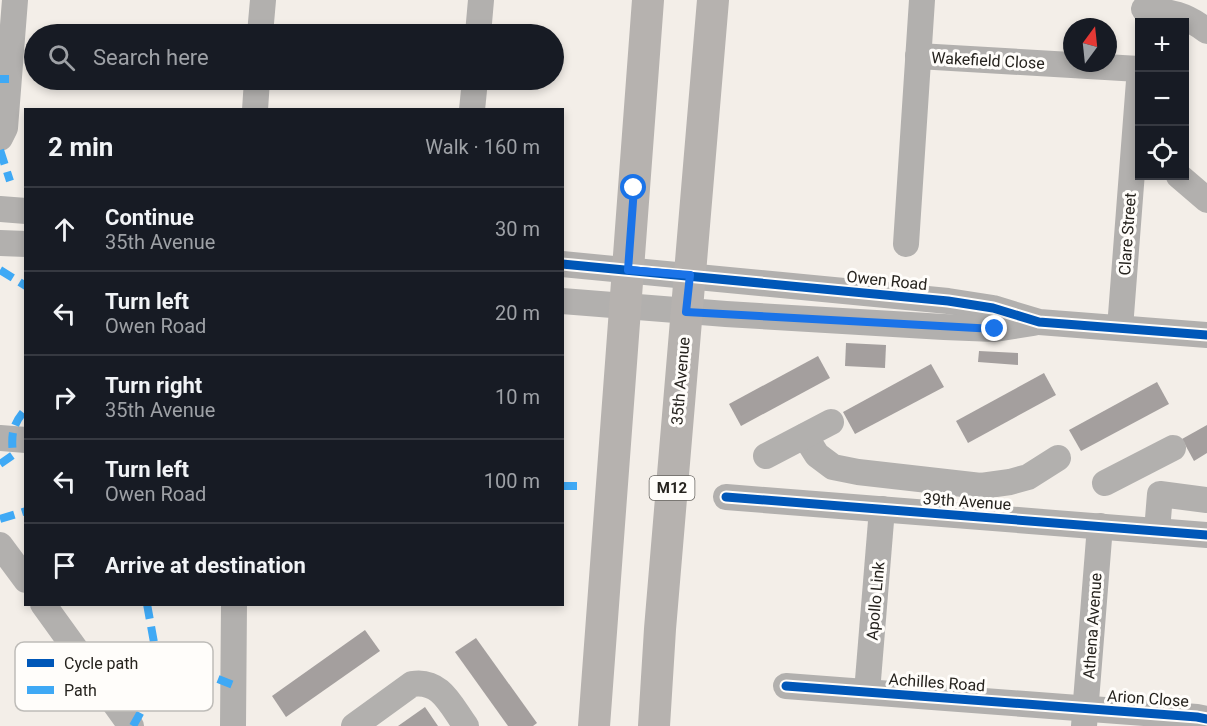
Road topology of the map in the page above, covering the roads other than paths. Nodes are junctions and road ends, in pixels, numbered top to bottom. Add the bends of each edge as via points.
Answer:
1 (15, 0) edge
2 (263, 0) edge
3 (481, 0) edge
4 (648, 0) edge
5 (712, 0) edge
6 (922, 0) edge
7 (1144, 11) edge
8 (261, 24) edge
9 (479, 24) edge
10 (1207, 32) edge
11 (918, 56) junction
12 (1135, 69) edge
13 (1139, 72) edge
14 (256, 90) edge
15 (474, 90) edge
16 (255, 108) edge
17 (472, 108) edge
18 (1137, 126) edge
19 (0, 138) edge
20 (1135, 170) edge
21 (1184, 180) edge
22 (1207, 200) edge
23 (0, 208) edge
24 (24, 211) edge
25 (0, 243) edge
26 (24, 244) edge
27 (906, 244) dead end
28 (564, 264) edge
29 (628, 270) junction
30 (690, 275) junction
31 (564, 301) edge
32 (625, 307) junction
33 (686, 312) junction
34 (1039, 322) junction
35 (1120, 328) junction
36 (1207, 335) edge
37 (831, 422) dead end
38 (806, 436) junction
39 (0, 438) edge
40 (24, 440) edge
41 (1173, 448) dead end
42 (766, 456) dead end
43 (1058, 458) dead end
44 (1148, 461) junction
45 (924, 479) junction
46 (1105, 483) dead end
47 (1160, 494) junction
48 (726, 497) dead end
49 (1207, 500) edge
50 (882, 509) junction
51 (921, 512) junction
52 (1100, 526) junction
53 (1157, 531) junction
54 (1207, 535) edge
55 (0, 545) edge
56 (24, 577) edge
57 (44, 606) edge
58 (234, 606) edge
59 (70, 642) edge
60 (786, 686) dead end
61 (867, 692) junction
62 (120, 711) edge
63 (1085, 717) edge
64 (1207, 720) edge
65 (131, 726) edge
66 (233, 726) edge
67 (354, 726) edge
68 (466, 726) edge
69 (594, 726) edge
70 (654, 726) edge

1 - 19 street via 5,128
2 - 8 street
3 - 9 street
4 - 29 main road
5 - 30 main road, 35th Avenue / M12
6 - 11 street
7 - 10 street via 1173,12 1192,19
11 - 12 street, Wakefield Close
11 - 27 street, Wakefield Close
13 - 18 street, Clare Street
14 - 16 street
15 - 17 street
20 - 35 street, Clare Street
21 - 22 street
23 - 24 street
25 - 26 street
28 - 29 street, Owen Road
29 - 30 street, Owen Road
29 - 32 main road
30 - 33 main road, 35th Avenue / M12
30 - 34 street, Owen Road via 948,301 993,308
31 - 32 street, Owen Road
32 - 33 street, Owen Road
32 - 69 main road
33 - 34 street, Owen Road via 995,329
33 - 70 main road, 35th Avenue / M12
34 - 35 street, Owen Road
35 - 36 street, Owen Road
37 - 38 street
38 - 42 street
38 - 45 street via 817,456 833,467
39 - 40 street
41 - 44 street
43 - 45 street via 1028,477 1010,482 981,486
44 - 46 street
44 - 47 street
45 - 51 street
47 - 49 street
47 - 53 street
48 - 50 street, 39th Avenue
50 - 51 street, 39th Avenue
50 - 61 street, Apollo Link
51 - 52 street, 39th Avenue
52 - 53 street, 39th Avenue
52 - 63 street, Athena Avenue
53 - 54 street, 39th Avenue
55 - 56 street
57 - 59 street
58 - 66 street
60 - 61 street, Achilles Road
61 - 63 street, Achilles Road
62 - 65 street
63 - 64 street, Arion Close
67 - 68 street via 412,684 422,683 440,690

